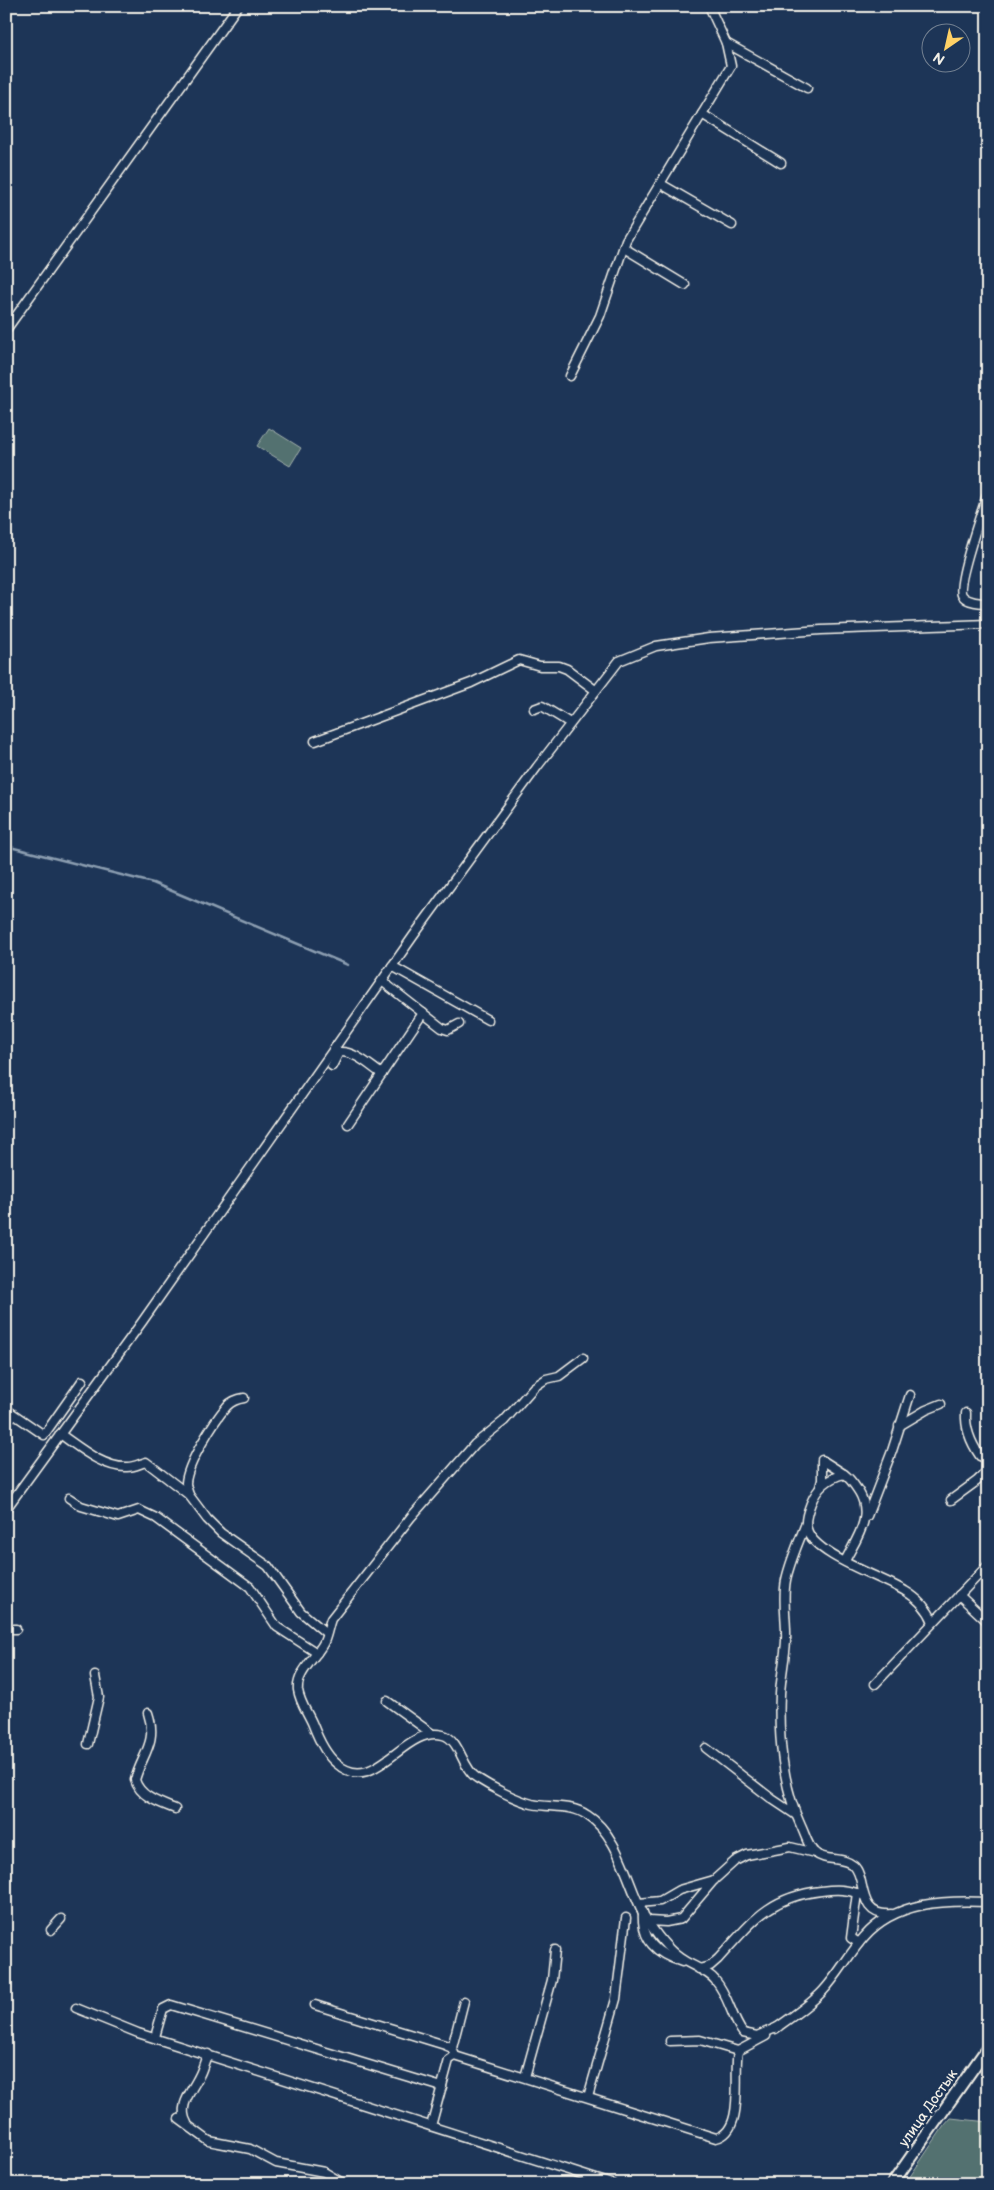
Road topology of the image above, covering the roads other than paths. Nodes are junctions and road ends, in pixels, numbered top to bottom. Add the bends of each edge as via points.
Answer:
1 (238, 6) edge
2 (708, 6) edge
3 (726, 43) junction
4 (807, 88) dead end
5 (702, 114) junction
6 (781, 163) dead end
7 (661, 184) junction
8 (732, 225) dead end
9 (624, 248) junction
10 (685, 285) dead end
11 (6, 330) edge
12 (570, 376) dead end
13 (988, 492) edge
14 (988, 604) edge
15 (988, 624) edge
16 (595, 690) junction
17 (534, 709) dead end
18 (570, 723) junction
19 (316, 741) dead end
20 (392, 966) junction
21 (382, 981) junction
22 (423, 1013) junction
23 (488, 1020) dead end
24 (459, 1024) dead end
25 (336, 1053) junction
26 (332, 1066) dead end
27 (382, 1074) junction
28 (348, 1124) dead end
29 (583, 1358) dead end
30 (82, 1381) dead end
31 (910, 1396) dead end
32 (244, 1398) dead end
33 (941, 1404) dead end
34 (6, 1409) edge
35 (966, 1413) dead end
36 (899, 1426) junction
37 (60, 1434) junction
38 (984, 1458) edge
39 (987, 1470) edge
40 (844, 1474) junction
41 (819, 1488) junction
42 (189, 1495) junction
43 (68, 1498) dead end
44 (952, 1500) dead end
45 (6, 1509) edge
46 (866, 1518) junction
47 (806, 1523) junction
48 (844, 1561) junction
49 (988, 1565) edge
50 (959, 1595) junction
51 (934, 1622) junction
52 (987, 1623) edge
53 (6, 1629) edge
54 (16, 1630) dead end
55 (326, 1632) junction
56 (317, 1652) junction
57 (95, 1676) dead end
58 (874, 1684) dead end
59 (387, 1701) dead end
60 (148, 1713) dead end
61 (431, 1733) junction
62 (88, 1744) dead end
63 (706, 1748) dead end
64 (175, 1809) dead end
65 (796, 1815) junction
66 (814, 1853) junction
67 (714, 1880) junction
68 (859, 1894) junction
69 (988, 1902) edge
70 (639, 1903) junction
71 (643, 1912) junction
72 (896, 1913) junction
73 (626, 1918) dead end
74 (61, 1919) dead end
75 (649, 1922) junction
76 (51, 1930) dead end
77 (860, 1943) junction
78 (555, 1950) dead end
79 (691, 1965) junction
80 (699, 1969) junction
81 (464, 2001) dead end
82 (315, 2005) dead end
83 (76, 2008) dead end
84 (778, 2027) junction
85 (753, 2036) junction
86 (155, 2037) junction
87 (670, 2041) dead end
88 (749, 2046) junction
89 (988, 2048) edge
90 (738, 2051) junction
91 (453, 2052) junction
92 (208, 2054) junction
93 (526, 2078) junction
94 (442, 2087) junction
95 (588, 2097) junction
96 (179, 2119) dead end
97 (187, 2124) junction
98 (432, 2126) junction
99 (344, 2184) edge
100 (612, 2184) edge
101 (892, 2184) edge

1 - 11 street
2 - 3 street
3 - 4 street
3 - 5 street via 731,66
5 - 6 street
5 - 7 street
7 - 8 street
7 - 9 street
9 - 10 street
9 - 12 street via 600,316
13 - 14 street via 964,569 961,590 962,596 969,601
15 - 16 street via 764,633 656,646 619,661
16 - 18 street
16 - 19 street via 567,669 519,660 411,707
17 - 18 street via 547,707
18 - 20 street
20 - 21 street
20 - 23 street
21 - 22 street
21 - 25 street
22 - 24 street via 448,1030
22 - 27 street
25 - 26 street
25 - 27 street via 345,1052 358,1057
25 - 37 street via 226,1200
27 - 28 street
29 - 55 street via 559,1376 534,1387 504,1421 475,1444 411,1517 331,1620
30 - 34 street via 44,1435
31 - 36 street
32 - 42 street via 236,1399 227,1406 206,1439 190,1468 186,1484
33 - 36 street
35 - 38 street via 969,1436
36 - 46 street
37 - 42 street via 94,1456 124,1468 146,1462
37 - 45 street
38 - 39 street
39 - 44 street
40 - 41 street
40 - 41 street via 822,1460
40 - 46 street via 861,1496
41 - 47 street
42 - 55 street via 221,1533 268,1566 301,1612
43 - 56 street via 81,1506 118,1517 139,1510 156,1518 250,1587 277,1627
46 - 48 street
47 - 48 street via 815,1542
47 - 65 street via 786,1581 786,1643 780,1693 780,1736 785,1778
48 - 51 street via 906,1591 923,1606
49 - 50 street
50 - 51 street
50 - 52 street
51 - 58 street
53 - 54 street
55 - 56 street via 324,1643
56 - 61 street via 302,1674 298,1688 319,1739 341,1767 360,1772 373,1770 408,1743
57 - 62 street via 99,1697
59 - 61 street
60 - 64 street via 151,1723 149,1748 135,1780 138,1789 158,1803
61 - 70 street via 446,1736 455,1745 467,1768 479,1779 518,1800 587,1814 612,1842
63 - 65 street
65 - 66 street
66 - 67 street via 790,1847 747,1855
66 - 68 street via 854,1867 859,1876
67 - 70 street via 678,1890 660,1901
67 - 75 street via 681,1919
68 - 72 street via 879,1914
68 - 77 street via 851,1938
68 - 80 street via 842,1888 780,1900 710,1966
69 - 72 street via 940,1902
70 - 71 street
71 - 75 street
71 - 79 street via 643,1931 652,1945
72 - 77 street via 871,1929
73 - 95 street via 616,1999
74 - 76 street
75 - 79 street via 666,1945
77 - 84 street via 815,1999
78 - 93 street via 552,1980
79 - 80 street
80 - 85 street via 715,1980 726,1996 743,2034
81 - 91 street
82 - 91 street
83 - 86 street
84 - 85 street
84 - 88 street
85 - 88 street
86 - 92 street
86 - 94 street via 163,2009 171,2005
87 - 90 street via 700,2040
88 - 90 street
89 - 101 main road, улица Достык
90 - 95 street via 733,2121 720,2137
91 - 93 street
91 - 94 street
92 - 97 street via 185,2102 183,2116
92 - 98 street
93 - 95 street
94 - 98 street
96 - 97 street
97 - 99 street via 209,2141 250,2148 276,2163 324,2172
98 - 100 street

